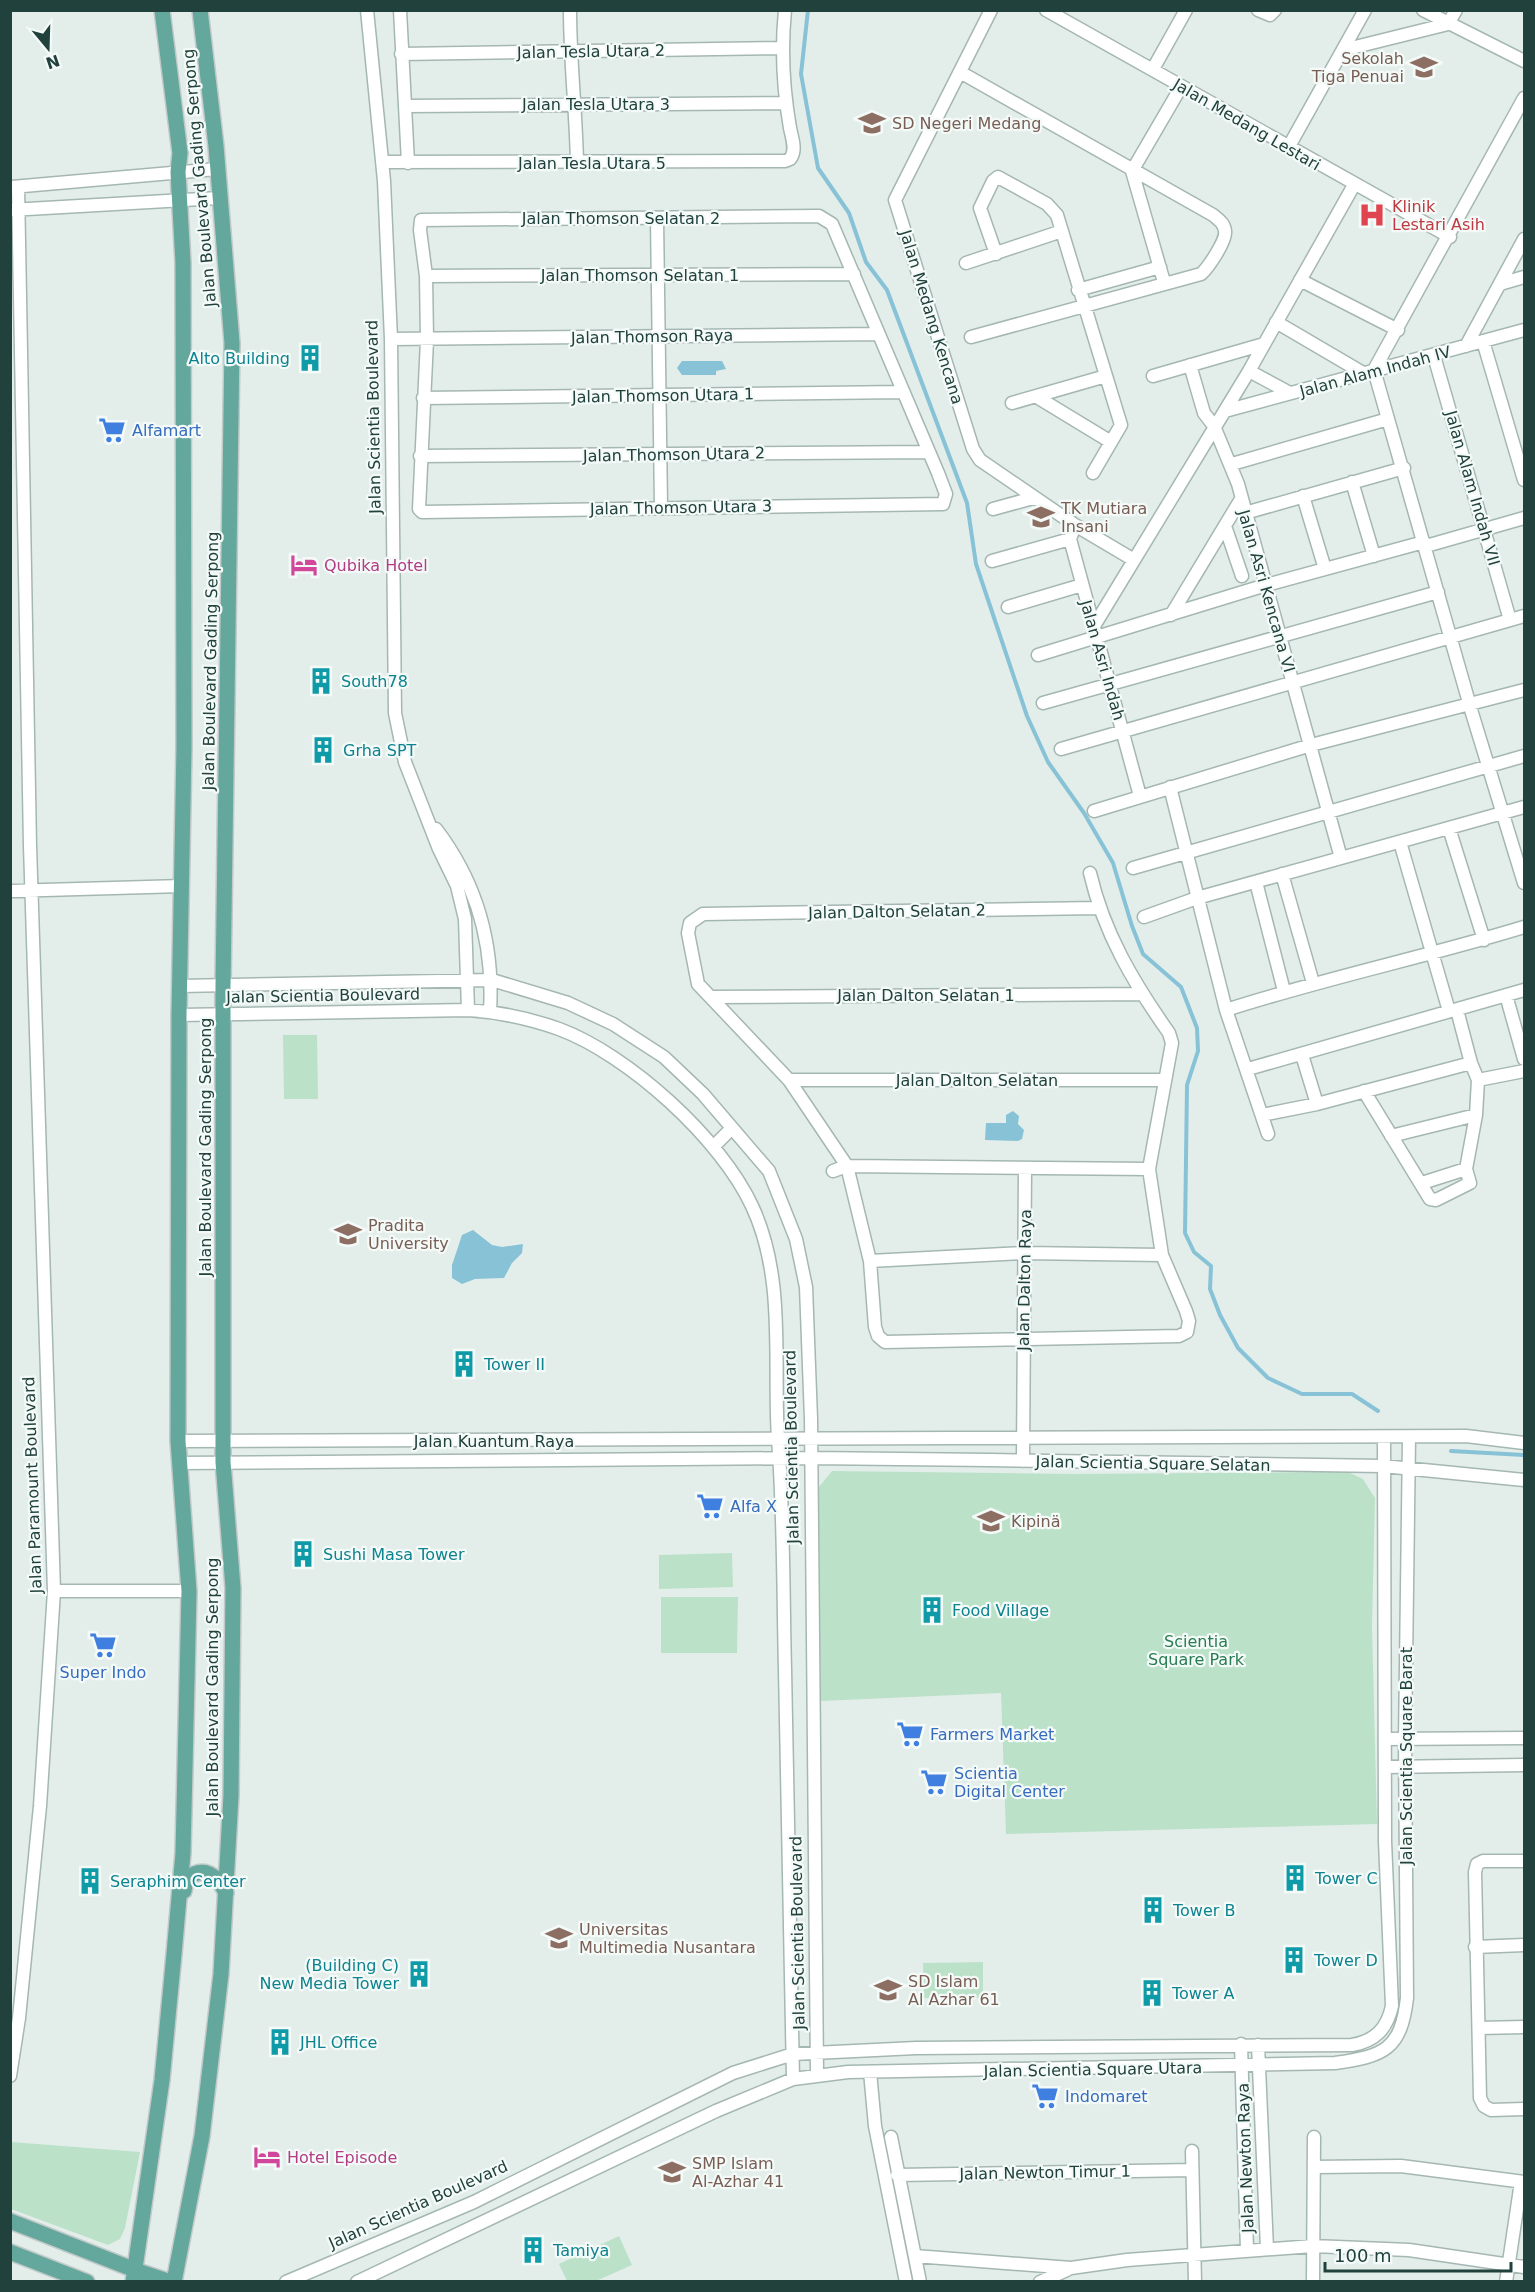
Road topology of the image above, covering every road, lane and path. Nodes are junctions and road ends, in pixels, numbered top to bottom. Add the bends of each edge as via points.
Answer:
1 (162, 10) edge
2 (200, 10) edge
3 (367, 10) edge
4 (400, 10) edge
5 (570, 10) edge
6 (785, 10) edge
7 (991, 10) edge
8 (1046, 10) edge
9 (1186, 10) edge
10 (1258, 10) edge
11 (1275, 10) edge
12 (1365, 10) edge
13 (1423, 10) edge
14 (1456, 10) edge
15 (1448, 24) junction
16 (781, 48) junction
17 (1343, 50) junction
18 (570, 51) junction
19 (401, 54) junction
20 (1524, 61) edge
21 (1153, 69) junction
22 (960, 72) junction
23 (1181, 87) junction
24 (1524, 98) edge
25 (576, 103) junction
26 (786, 103) junction
27 (406, 106) junction
28 (1288, 148) junction
29 (382, 162) junction
30 (406, 163) junction
31 (576, 163) junction
32 (217, 169) junction
33 (1132, 171) junction
34 (178, 172) junction
35 (1353, 185) junction
36 (14, 187) edge
37 (219, 198) junction
38 (180, 201) junction
39 (15, 210) edge
40 (657, 218) junction
41 (1062, 231) junction
42 (1450, 237) junction
43 (1524, 239) edge
44 (996, 254) junction
45 (966, 263) dead end
46 (1160, 267) junction
47 (658, 274) junction
48 (854, 274) junction
49 (426, 276) junction
50 (1524, 278) edge
51 (1300, 280) junction
52 (1164, 282) junction
53 (1500, 284) junction
54 (1078, 290) junction
55 (1083, 304) junction
56 (1276, 322) junction
57 (1398, 330) junction
58 (1524, 330) edge
59 (878, 334) junction
60 (659, 335) junction
61 (971, 337) dead end
62 (396, 339) junction
63 (423, 340) junction
64 (1483, 341) junction
65 (1264, 344) junction
66 (1466, 346) junction
67 (1434, 356) junction
68 (1190, 365) junction
69 (1249, 371) junction
70 (1369, 372) junction
71 (1106, 376) junction
72 (1153, 376) dead end
73 (903, 392) junction
74 (1290, 393) junction
75 (658, 395) junction
76 (1037, 397) junction
77 (423, 398) junction
78 (1012, 403) dead end
79 (1225, 411) junction
80 (1388, 419) junction
81 (1214, 426) junction
82 (1111, 442) junction
83 (927, 452) junction
84 (658, 454) junction
85 (420, 456) junction
86 (1232, 464) junction
87 (1400, 469) junction
88 (1093, 473) dead end
89 (1524, 480) edge
90 (1352, 482) junction
91 (1304, 496) junction
92 (1033, 498) junction
93 (1241, 499) junction
94 (661, 507) junction
95 (993, 509) dead end
96 (1245, 513) junction
97 (1524, 518) edge
98 (1075, 525) junction
99 (1225, 526) junction
100 (1485, 528) junction
101 (1070, 539) junction
102 (1425, 544) junction
103 (1374, 556) junction
104 (1134, 560) junction
105 (992, 561) dead end
106 (1325, 569) junction
107 (1242, 576) dead end
108 (1082, 585) junction
109 (1266, 585) junction
110 (1438, 592) junction
111 (1008, 607) dead end
112 (1171, 615) junction
113 (1524, 616) edge
114 (1510, 620) junction
115 (1096, 634) junction
116 (1283, 635) junction
117 (1452, 638) junction
118 (1038, 655) dead end
119 (1111, 684) junction
120 (1292, 684) junction
121 (1524, 690) edge
122 (1043, 703) dead end
123 (1469, 705) junction
124 (1120, 733) junction
125 (1311, 745) junction
126 (1061, 749) dead end
127 (1524, 756) edge
128 (1487, 765) junction
129 (1170, 787) junction
130 (1140, 796) junction
131 (1524, 807) edge
132 (1094, 811) dead end
133 (1328, 811) junction
134 (1503, 813) junction
135 (428, 819) junction
136 (1449, 828) junction
137 (1400, 842) junction
138 (1186, 851) junction
139 (1341, 858) junction
140 (1521, 860) edge
141 (1133, 868) dead end
142 (1090, 873) dead end
143 (1282, 874) junction
144 (1256, 882) junction
145 (1524, 883) edge
146 (182, 886) junction
147 (10, 891) edge
148 (31, 891) junction
149 (1197, 898) junction
150 (1098, 908) junction
151 (1144, 916) dead end
152 (1524, 927) edge
153 (1484, 940) junction
154 (1432, 955) junction
155 (466, 980) junction
156 (492, 980) junction
157 (1313, 983) junction
158 (180, 986) junction
159 (223, 986) junction
160 (1524, 990) edge
161 (1284, 991) junction
162 (1142, 994) junction
163 (1506, 995) junction
164 (711, 997) junction
165 (468, 1010) junction
166 (1226, 1010) junction
167 (1453, 1010) junction
168 (490, 1011) junction
169 (179, 1015) junction
170 (223, 1015) junction
171 (1302, 1055) junction
172 (1524, 1059) edge
173 (1470, 1063) junction
174 (1248, 1069) junction
175 (1524, 1071) edge
176 (789, 1080) junction
177 (1164, 1080) junction
178 (1478, 1080) junction
179 (1364, 1092) junction
180 (1317, 1104) junction
181 (1262, 1115) junction
182 (1476, 1115) junction
183 (732, 1128) junction
184 (1268, 1134) dead end
185 (1391, 1137) junction
186 (713, 1147) junction
187 (847, 1166) junction
188 (1025, 1168) junction
189 (1466, 1168) junction
190 (1149, 1169) junction
191 (833, 1171) dead end
192 (1422, 1183) junction
193 (1024, 1253) junction
194 (1162, 1255) junction
195 (870, 1261) junction
196 (1023, 1338) junction
197 (1384, 1438) junction
198 (1409, 1438) junction
199 (1022, 1439) junction
200 (778, 1440) junction
201 (811, 1440) junction
202 (178, 1441) junction
203 (224, 1441) junction
204 (1524, 1443) edge
205 (810, 1458) junction
206 (781, 1459) junction
207 (1023, 1461) junction
208 (224, 1462) junction
209 (179, 1463) junction
210 (1383, 1466) junction
211 (1408, 1468) junction
212 (1524, 1480) edge
213 (54, 1591) junction
214 (189, 1591) junction
215 (1524, 1738) edge
216 (1385, 1739) junction
217 (1405, 1740) junction
218 (1524, 1765) edge
219 (1385, 1767) junction
220 (1405, 1768) junction
221 (231, 1795) junction
222 (1385, 1807) junction
223 (1406, 1808) junction
224 (183, 1853) junction
225 (1524, 1860) edge
226 (226, 1893) junction
227 (1524, 1945) edge
228 (1476, 1947) junction
229 (174, 1954) junction
230 (1524, 2027) edge
231 (1479, 2028) junction
232 (1241, 2044) junction
233 (1258, 2044) junction
234 (1352, 2045) joint
235 (817, 2052) junction
236 (793, 2054) junction
237 (1369, 2058) joint
238 (1259, 2065) junction
239 (1242, 2066) junction
240 (870, 2072) junction
241 (817, 2075) junction
242 (10, 2076) edge
243 (793, 2079) junction
244 (1524, 2109) edge
245 (1314, 2137) dead end
246 (891, 2138) dead end
247 (1192, 2151) dead end
248 (1315, 2167) junction
249 (1192, 2170) junction
250 (897, 2175) junction
251 (1523, 2182) edge
252 (10, 2221) edge
253 (1313, 2246) junction
254 (1267, 2249) junction
255 (1247, 2251) junction
256 (10, 2252) edge
257 (1194, 2255) junction
258 (915, 2256) junction
259 (1509, 2264) junction
260 (1524, 2267) edge
261 (1071, 2268) junction
262 (134, 2276) edge
263 (87, 2282) edge
264 (172, 2282) edge
265 (286, 2282) edge
266 (357, 2282) edge
267 (906, 2282) edge
268 (920, 2282) edge
269 (1040, 2282) edge
270 (1195, 2282) edge
271 (1313, 2282) edge
272 (1506, 2282) edge

1 - 34 main road, Jalan Boulevard Gading Serpong via 180,153
2 - 32 main road, Jalan Boulevard Gading Serpong
3 - 29 street, Jalan Scientia Boulevard
4 - 19 street
5 - 18 street
6 - 16 street
7 - 22 street, Jalan Medang Kencana
8 - 21 street, Jalan Medang Lestari
9 - 21 street
10 - 11 street via 1270,15
12 - 17 street
13 - 15 street
14 - 15 street
15 - 17 street
15 - 20 street
16 - 18 street, Jalan Tesla Utara 2
16 - 26 street
17 - 28 street
18 - 19 street, Jalan Tesla Utara 2
18 - 25 street
19 - 27 street
21 - 23 street, Jalan Medang Lestari
22 - 33 street
22 - 92 street, Jalan Medang Kencana via 895,200 973,449 985,464
23 - 28 street, Jalan Medang Lestari
23 - 33 street
24 - 42 street
25 - 26 street, Jalan Tesla Utara 3
25 - 27 street, Jalan Tesla Utara 3
25 - 31 street
26 - 31 street, Jalan Tesla Utara 5 via 794,152 790,159 780,162
27 - 30 street
28 - 35 street, Jalan Medang Lestari
29 - 30 street, Jalan Tesla Utara 5
29 - 62 street, Jalan Scientia Boulevard
30 - 31 street, Jalan Tesla Utara 5
32 - 34 street
32 - 37 main road, Jalan Boulevard Gading Serpong
33 - 46 street
33 - 52 street via 1214,215 1225,227 1226,235 1207,269 1201,274
34 - 36 street
34 - 38 main road, Jalan Boulevard Gading Serpong
35 - 42 street, Jalan Medang Lestari
35 - 51 street
36 - 39 street, Jalan Paramount Boulevard
37 - 38 street
37 - 159 main road, Jalan Boulevard Gading Serpong via 232,343
38 - 39 street
38 - 146 main road, Jalan Boulevard Gading Serpong
39 - 148 street, Jalan Paramount Boulevard
40 - 47 street
40 - 48 street, Jalan Thomson Selatan 2 via 819,216 832,224
40 - 49 street, Jalan Thomson Selatan 2 via 424,219 420,221 420,230
41 - 44 street
41 - 44 street via 1054,209 998,177 980,208
41 - 54 street
42 - 57 street
43 - 53 street
44 - 45 street
46 - 52 street
46 - 54 street
47 - 48 street, Jalan Thomson Selatan 1
47 - 49 street, Jalan Thomson Selatan 1
47 - 60 street
48 - 59 street
49 - 63 street
50 - 53 street
51 - 56 street
51 - 57 street
52 - 55 street
53 - 66 street
54 - 55 street
55 - 61 street
55 - 71 street
56 - 65 street
56 - 70 street
57 - 70 street
58 - 64 street, Jalan Alam Indah IV
59 - 60 street, Jalan Thomson Raya
59 - 73 street
60 - 63 street, Jalan Thomson Raya
60 - 75 street
62 - 63 street, Jalan Thomson Raya via 406,343
62 - 135 street, Jalan Scientia Boulevard via 395,713 405,762
63 - 77 street
64 - 66 street, Jalan Alam Indah IV
64 - 89 street
65 - 68 street
65 - 69 street
66 - 67 street, Jalan Alam Indah IV
67 - 70 street, Jalan Alam Indah IV
67 - 100 street, Jalan Alam Indah VII
68 - 72 street
68 - 81 street, Jalan Asri Kencana VI via 1204,413
69 - 74 street
69 - 79 street
70 - 74 street, Jalan Alam Indah IV
70 - 80 street
71 - 76 street
71 - 82 street via 1121,425
73 - 75 street, Jalan Thomson Utara 1
73 - 83 street
74 - 79 street, Jalan Alam Indah IV
75 - 77 street, Jalan Thomson Utara 1
75 - 84 street
76 - 78 street
76 - 82 street
77 - 85 street
79 - 81 street
80 - 86 street
80 - 87 street
81 - 86 street, Jalan Asri Kencana VI
81 - 104 street
82 - 88 street
83 - 84 street, Jalan Thomson Utara 2
83 - 94 street, Jalan Thomson Utara 3 via 946,495 940,504
84 - 85 street, Jalan Thomson Utara 2
84 - 94 street
85 - 94 street, Jalan Thomson Utara 3 via 418,507 422,512
86 - 93 street, Jalan Asri Kencana VI
87 - 90 street
87 - 102 street
90 - 91 street
90 - 103 street
91 - 96 street
91 - 106 street
92 - 95 street
92 - 98 street, Jalan Medang Kencana
93 - 96 street, Jalan Asri Kencana VI
93 - 99 street
96 - 109 street, Jalan Asri Kencana VI
97 - 100 street
98 - 101 street
98 - 104 street, Jalan Medang Kencana
99 - 107 street
99 - 112 street
100 - 102 street
100 - 114 street, Jalan Alam Indah VII
101 - 105 street
101 - 108 street, Jalan Asri Indah
102 - 103 street
102 - 110 street
103 - 106 street
104 - 115 street
106 - 109 street
108 - 111 street
108 - 115 street, Jalan Asri Indah
109 - 112 street
109 - 116 street, Jalan Asri Kencana VI
110 - 116 street
110 - 117 street
112 - 115 street
113 - 114 street
114 - 117 street
115 - 118 street
115 - 119 street, Jalan Asri Indah
116 - 119 street
116 - 120 street, Jalan Asri Kencana VI
117 - 120 street
117 - 123 street
119 - 122 street
119 - 124 street, Jalan Asri Indah
120 - 124 street
120 - 125 street, Jalan Asri Kencana VI
121 - 123 street
123 - 125 street
123 - 128 street
124 - 126 street
124 - 130 street, Jalan Asri Indah
125 - 129 street
125 - 133 street, Jalan Asri Kencana VI
127 - 128 street
128 - 133 street
128 - 134 street
129 - 130 street
129 - 138 street
130 - 132 street
131 - 134 street
133 - 138 street
133 - 139 street, Jalan Asri Kencana VI
134 - 136 street
134 - 140 street
135 - 155 street, Jalan Scientia Boulevard via 457,886 465,919
135 - 156 street, Jalan Scientia Boulevard via 469,881 482,915
136 - 137 street
136 - 153 street
137 - 139 street
137 - 154 street
138 - 141 street
138 - 149 street
139 - 143 street
140 - 145 street
142 - 150 street
143 - 144 street
143 - 157 street
144 - 149 street
144 - 161 street
146 - 148 street
146 - 158 main road, Jalan Boulevard Gading Serpong
147 - 148 street
148 - 213 street, Jalan Paramount Boulevard
149 - 151 street
149 - 166 street
150 - 162 street
150 - 164 street, Jalan Dalton Selatan 2 via 703,914 690,923 688,933 698,984
152 - 153 street
153 - 154 street
154 - 157 street
154 - 167 street
155 - 156 street, Jalan Scientia Boulevard
155 - 159 street, Jalan Scientia Boulevard
155 - 165 street, Jalan Scientia Boulevard
156 - 168 street, Jalan Scientia Boulevard
156 - 183 street, Jalan Scientia Boulevard via 568,1003 632,1035 664,1057
157 - 161 street
158 - 159 street, Jalan Scientia Boulevard
158 - 169 main road, Jalan Boulevard Gading Serpong
159 - 170 main road, Jalan Boulevard Gading Serpong
160 - 163 street
161 - 166 street
162 - 164 street, Jalan Dalton Selatan 1
162 - 177 street via 1172,1043
163 - 167 street
163 - 172 street
164 - 176 street
165 - 168 street, Jalan Scientia Boulevard
165 - 170 street, Jalan Scientia Boulevard
166 - 174 street
167 - 171 street
167 - 173 street
168 - 186 street, Jalan Scientia Boulevard via 560,1030 618,1061 670,1102
169 - 170 street, Jalan Scientia Boulevard
169 - 202 main road, Jalan Boulevard Gading Serpong
170 - 203 main road, Jalan Boulevard Gading Serpong
171 - 174 street
171 - 180 street
173 - 178 street
173 - 179 street
174 - 181 street
175 - 178 street
176 - 177 street, Jalan Dalton Selatan
176 - 187 street
177 - 190 street
178 - 182 street
179 - 180 street
179 - 185 street
180 - 181 street
181 - 184 street
182 - 185 street
182 - 189 street
183 - 186 street
183 - 201 street, Jalan Scientia Boulevard via 769,1171 796,1239 806,1287
185 - 192 street
186 - 200 street, Jalan Scientia Boulevard via 753,1208 766,1250 774,1292
187 - 188 street
187 - 191 street
187 - 195 street
188 - 190 street
188 - 193 street, Jalan Dalton Raya
189 - 192 street
189 - 192 street via 1470,1183 1436,1200 1430,1200
190 - 194 street
193 - 194 street
193 - 195 street
193 - 196 street, Jalan Dalton Raya
194 - 196 street via 1189,1321 1187,1332 1179,1336
195 - 196 street via 875,1327 885,1341
196 - 199 street, Jalan Dalton Raya
197 - 198 street, Jalan Scientia Square Selatan
197 - 199 street, Jalan Scientia Square Selatan
197 - 210 street, Jalan Scientia Square Barat
198 - 204 street, Jalan Scientia Square Selatan via 1466,1436
198 - 211 street, Jalan Scientia Square Barat
199 - 201 street, Jalan Scientia Square Selatan
199 - 207 street, Jalan Dalton Raya
200 - 201 street, Jalan Kuantum Raya
200 - 203 street, Jalan Kuantum Raya
200 - 206 street, Jalan Scientia Boulevard
201 - 205 street, Jalan Scientia Boulevard
202 - 203 street, Jalan Kuantum Raya
202 - 209 main road, Jalan Boulevard Gading Serpong
203 - 208 main road, Jalan Boulevard Gading Serpong
205 - 206 street, Jalan Scientia Square Selatan
205 - 207 street, Jalan Scientia Square Selatan
205 - 235 street, Jalan Scientia Boulevard
206 - 208 street, Jalan Kuantum Raya
206 - 236 street, Jalan Scientia Boulevard
207 - 210 street, Jalan Scientia Square Selatan
208 - 209 street, Jalan Kuantum Raya
208 - 221 main road, Jalan Boulevard Gading Serpong via 233,1588
209 - 214 main road, Jalan Boulevard Gading Serpong
210 - 211 street, Jalan Scientia Square Selatan
210 - 216 street, Jalan Scientia Square Barat
211 - 212 street, Jalan Scientia Square Selatan
211 - 217 street, Jalan Scientia Square Barat
213 - 214 street
213 - 242 street, Jalan Paramount Boulevard via 40,1806 20,2018
214 - 224 main road, Jalan Boulevard Gading Serpong
215 - 217 street
216 - 217 street
216 - 219 street, Jalan Scientia Square Barat
217 - 220 street, Jalan Scientia Square Barat
218 - 220 street
219 - 220 street
219 - 222 street, Jalan Scientia Square Barat
220 - 223 street, Jalan Scientia Square Barat
221 - 224 main road via 223,1804 222,1854 218,1862 200,1867
221 - 226 main road, Jalan Boulevard Gading Serpong
222 - 223 street
222 - 234 street, Jalan Scientia Square Barat via 1392,2006 1389,2024 1377,2036
223 - 237 street, Jalan Scientia Square Barat via 1404,2024 1385,2050
224 - 229 main road, Jalan Boulevard Gading Serpong
225 - 228 street via 1477,1864
226 - 229 main road via 209,1872 186,1879 182,1946
226 - 264 main road, Jalan Boulevard Gading Serpong via 221,1974 201,2136
227 - 228 street
228 - 231 street
229 - 262 main road, Jalan Boulevard Gading Serpong via 162,2080
230 - 231 street
231 - 244 street via 1480,2098 1484,2106 1491,2110
232 - 233 street, Jalan Scientia Square Utara
232 - 235 street, Jalan Scientia Square Utara
232 - 239 street, Jalan Newton Raya
233 - 234 street, Jalan Scientia Square Utara
233 - 238 street, Jalan Newton Raya
235 - 236 street, Jalan Scientia Square Utara
235 - 241 street, Jalan Scientia Boulevard
236 - 243 street, Jalan Scientia Boulevard
236 - 265 street, Jalan Scientia Boulevard via 733,2073 474,2202
237 - 238 street, Jalan Scientia Square Utara
238 - 239 street, Jalan Scientia Square Utara
238 - 254 street, Jalan Newton Raya
239 - 240 street, Jalan Scientia Square Utara
239 - 255 street, Jalan Newton Raya
240 - 241 street, Jalan Scientia Square Utara
240 - 267 street via 875,2126
241 - 243 street, Jalan Scientia Square Utara
243 - 266 street via 716,2111
245 - 248 street
246 - 250 street
247 - 249 street
248 - 251 street via 1401,2166
248 - 253 street
249 - 250 street, Jalan Newton Timur 1
249 - 257 street
250 - 258 street
251 - 259 street
252 - 262 main road
253 - 254 street
253 - 259 street via 1409,2250
253 - 271 street
254 - 255 street
255 - 257 street
256 - 263 main road
257 - 261 street
257 - 270 street
258 - 261 street
258 - 268 street
259 - 260 street
259 - 272 street
261 - 269 street
262 - 264 main road

